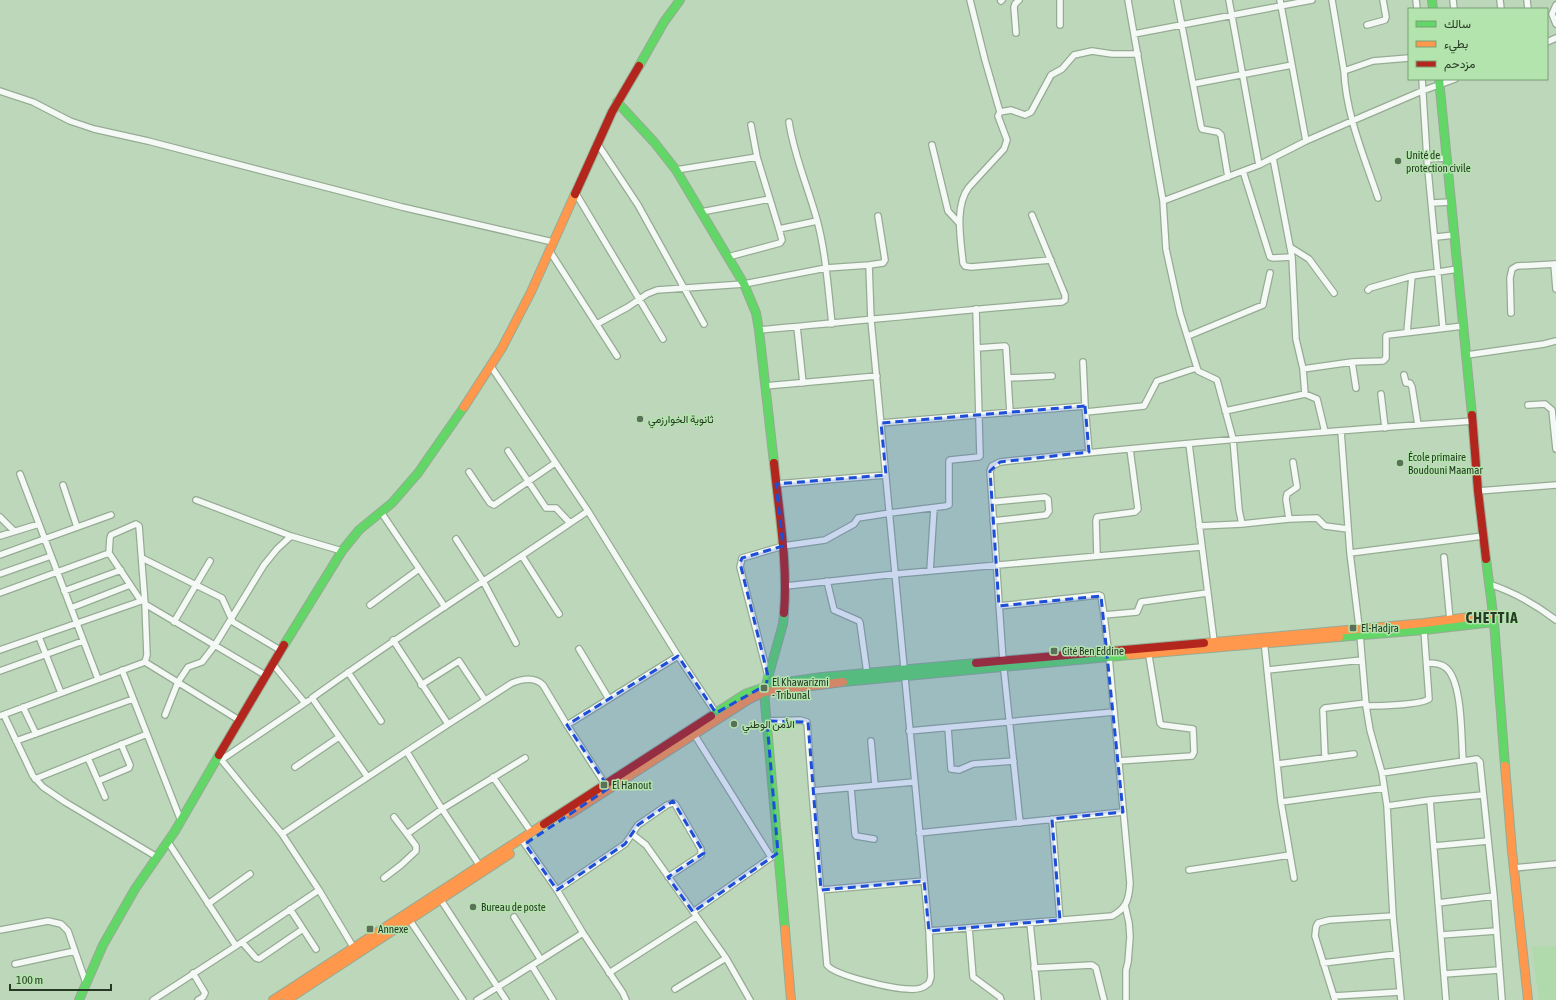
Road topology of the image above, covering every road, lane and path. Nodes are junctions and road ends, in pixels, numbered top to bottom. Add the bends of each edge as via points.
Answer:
1 (680, 0) edge
2 (970, 0) edge
3 (1019, 0) edge
4 (1060, 0) edge
5 (1128, 0) edge
6 (1177, 0) edge
7 (1229, 0) edge
8 (1312, 0) edge
9 (1332, 0) edge
10 (1383, 0) edge
11 (1281, 3) edge
12 (1556, 5) edge
13 (1232, 15) junction
14 (1060, 24) dead end
15 (1182, 24) junction
16 (1556, 24) edge
17 (1367, 25) dead end
18 (1016, 33) dead end
19 (1134, 34) junction
20 (1138, 54) junction
21 (1408, 58) edge
22 (1292, 65) junction
23 (1344, 70) junction
24 (1242, 74) junction
25 (1422, 80) edge
26 (1450, 80) edge
27 (1439, 82) edge
28 (1193, 84) junction
29 (1422, 90) junction
30 (0, 91) edge
31 (617, 102) junction
32 (1000, 112) junction
33 (1352, 121) junction
34 (790, 122) dead end
35 (751, 125) dead end
36 (1306, 141) junction
37 (596, 143) junction
38 (932, 145) dead end
39 (757, 157) junction
40 (1273, 158) junction
41 (1447, 158) junction
42 (1427, 159) junction
43 (1259, 165) junction
44 (676, 170) junction
45 (1244, 171) junction
46 (1228, 177) junction
47 (575, 192) junction
48 (1378, 198) dead end
49 (770, 199) junction
50 (1163, 201) junction
51 (1451, 202) junction
52 (1432, 203) junction
53 (701, 212) junction
54 (1032, 215) dead end
55 (878, 216) dead end
56 (817, 221) junction
57 (959, 223) junction
58 (779, 229) junction
59 (1454, 235) junction
60 (1436, 237) junction
61 (553, 242) junction
62 (1290, 247) junction
63 (550, 250) junction
64 (1292, 256) junction
65 (728, 257) junction
66 (1051, 260) junction
67 (1555, 264) edge
68 (869, 265) junction
69 (826, 268) junction
70 (1458, 270) junction
71 (1270, 273) dead end
72 (1439, 273) junction
73 (1412, 276) junction
74 (744, 284) junction
75 (684, 288) junction
76 (1556, 289) edge
77 (1368, 290) dead end
78 (1334, 294) dead end
79 (639, 300) junction
80 (976, 308) junction
81 (1511, 313) dead end
82 (871, 320) junction
83 (597, 324) junction
84 (704, 324) dead end
85 (832, 324) junction
86 (1464, 326) junction
87 (797, 327) junction
88 (1444, 328) junction
89 (759, 330) junction
90 (1407, 332) junction
91 (1188, 336) junction
92 (663, 339) dead end
93 (1556, 341) edge
94 (977, 348) junction
95 (1467, 355) junction
96 (617, 356) dead end
97 (1083, 362) dead end
98 (1352, 362) junction
99 (490, 366) junction
100 (1196, 368) junction
101 (1303, 369) junction
102 (1404, 375) dead end
103 (877, 376) junction
104 (1052, 376) dead end
105 (1008, 378) junction
106 (803, 383) junction
107 (765, 386) junction
108 (1356, 388) dead end
109 (1305, 394) junction
110 (1381, 394) dead end
111 (1528, 405) dead end
112 (1086, 409) junction
113 (1225, 411) junction
114 (1010, 413) junction
115 (979, 416) junction
116 (1473, 421) junction
117 (881, 424) junction
118 (1418, 425) junction
119 (1385, 428) junction
120 (1341, 431) junction
121 (1325, 432) junction
122 (1233, 439) junction
123 (1189, 444) junction
124 (1130, 449) junction
125 (1556, 450) edge
126 (508, 451) dead end
127 (1089, 452) junction
128 (1293, 462) dead end
129 (556, 463) junction
130 (469, 472) dead end
131 (20, 474) dead end
132 (886, 475) junction
133 (529, 482) junction
134 (776, 484) junction
135 (63, 485) dead end
136 (1556, 485) edge
137 (1478, 491) junction
138 (196, 500) dead end
139 (992, 502) junction
140 (934, 508) junction
141 (588, 511) junction
142 (380, 512) junction
143 (890, 513) junction
144 (111, 515) dead end
145 (0, 517) edge
146 (1288, 519) junction
147 (993, 521) junction
148 (570, 523) junction
149 (39, 524) junction
150 (1242, 524) junction
151 (1199, 526) junction
152 (78, 527) junction
153 (1348, 529) junction
154 (14, 531) junction
155 (0, 536) edge
156 (291, 536) junction
157 (1483, 536) junction
158 (45, 539) junction
159 (456, 539) dead end
160 (783, 546) junction
161 (1201, 547) junction
162 (342, 551) junction
163 (109, 553) junction
164 (1350, 553) junction
165 (0, 555) edge
166 (52, 556) junction
167 (522, 556) junction
168 (1097, 556) junction
169 (1444, 557) dead end
170 (142, 558) junction
171 (210, 561) dead end
172 (996, 566) junction
173 (419, 569) junction
174 (121, 570) junction
175 (930, 571) junction
176 (57, 572) junction
177 (0, 574) edge
178 (896, 574) junction
179 (483, 581) junction
180 (827, 581) junction
181 (1489, 584) junction
182 (130, 585) junction
183 (196, 585) junction
184 (786, 586) junction
185 (64, 591) junction
186 (0, 593) edge
187 (1207, 593) junction
188 (143, 602) junction
189 (370, 605) dead end
190 (999, 606) junction
191 (445, 607) junction
192 (71, 608) junction
193 (559, 614) dead end
194 (1104, 615) junction
195 (1493, 618) junction
196 (231, 619) junction
197 (1450, 620) junction
198 (1556, 620) edge
199 (174, 622) junction
200 (77, 624) junction
201 (1424, 630) junction
202 (1359, 632) junction
203 (39, 637) junction
204 (393, 640) junction
205 (1264, 640) junction
206 (83, 641) junction
207 (1214, 641) junction
208 (516, 643) dead end
209 (215, 645) junction
210 (579, 649) dead end
211 (0, 650) edge
212 (280, 650) junction
213 (1148, 650) junction
214 (1109, 654) junction
215 (46, 655) junction
216 (678, 656) junction
217 (1362, 660) junction
218 (145, 662) junction
219 (272, 663) junction
220 (1427, 663) junction
221 (1003, 664) junction
222 (122, 670) junction
223 (1267, 670) junction
224 (0, 671) edge
225 (348, 672) junction
226 (867, 673) junction
227 (905, 673) junction
228 (265, 675) junction
229 (768, 676) junction
230 (98, 679) junction
231 (178, 682) junction
232 (421, 685) junction
233 (765, 688) junction
234 (61, 693) junction
235 (312, 698) junction
236 (133, 699) junction
237 (609, 699) junction
238 (486, 700) junction
239 (305, 703) junction
240 (1366, 705) junction
241 (23, 707) junction
242 (1114, 712) junction
243 (716, 713) junction
244 (2, 715) edge
245 (165, 715) dead end
246 (239, 720) junction
247 (381, 721) dead end
248 (767, 721) junction
249 (1009, 723) junction
250 (448, 724) junction
251 (566, 725) junction
252 (948, 728) junction
253 (909, 731) junction
254 (36, 734) junction
255 (146, 734) junction
256 (694, 734) junction
257 (339, 737) junction
258 (16, 741) junction
259 (871, 741) dead end
260 (122, 744) junction
261 (407, 752) junction
262 (1354, 754) dead end
263 (88, 758) junction
264 (525, 758) dead end
265 (1325, 758) junction
266 (220, 759) junction
267 (1463, 760) junction
268 (1014, 761) junction
269 (1118, 761) junction
270 (1278, 764) junction
271 (295, 767) dead end
272 (1382, 773) junction
273 (367, 776) junction
274 (493, 777) junction
275 (36, 779) junction
276 (98, 781) junction
277 (914, 782) junction
278 (875, 785) junction
279 (607, 786) junction
280 (851, 788) junction
281 (1384, 788) junction
282 (812, 791) junction
283 (1483, 795) junction
284 (105, 797) dead end
285 (1430, 800) junction
286 (1282, 802) junction
287 (1387, 806) junction
288 (442, 809) junction
289 (1123, 812) junction
290 (394, 817) dead end
291 (1052, 819) junction
292 (181, 821) junction
293 (1020, 822) junction
294 (532, 833) junction
295 (919, 833) junction
296 (282, 834) junction
297 (407, 834) junction
298 (632, 834) junction
299 (874, 839) dead end
300 (1488, 841) junction
301 (168, 842) junction
302 (524, 842) junction
303 (1434, 846) junction
304 (778, 853) junction
305 (1290, 855) junction
306 (158, 857) junction
307 (771, 857) junction
308 (1556, 864) edge
309 (480, 866) junction
310 (1514, 868) junction
311 (1190, 870) dead end
312 (250, 874) dead end
313 (668, 877) junction
314 (384, 878) dead end
315 (1294, 878) dead end
316 (924, 881) junction
317 (319, 890) junction
318 (557, 890) junction
319 (821, 890) junction
320 (438, 896) junction
321 (1494, 896) junction
322 (1438, 903) junction
323 (208, 904) junction
324 (1125, 905) junction
325 (290, 910) junction
326 (694, 915) junction
327 (1394, 916) junction
328 (514, 917) dead end
329 (409, 919) junction
330 (1060, 920) junction
331 (1030, 923) junction
332 (969, 928) junction
333 (302, 929) junction
334 (0, 930) edge
335 (929, 931) junction
336 (1496, 931) junction
337 (583, 933) junction
338 (1441, 935) junction
339 (242, 942) junction
340 (236, 946) junction
341 (316, 949) dead end
342 (75, 951) junction
343 (355, 951) junction
344 (1397, 954) junction
345 (726, 958) junction
346 (541, 960) junction
347 (1323, 963) junction
348 (15, 964) dead end
349 (532, 966) junction
350 (1034, 968) junction
351 (1499, 970) junction
352 (609, 973) junction
353 (193, 974) junction
354 (1444, 974) junction
355 (86, 984) junction
356 (498, 988) junction
357 (675, 989) dead end
358 (1400, 992) junction
359 (1334, 998) edge
360 (79, 1000) edge
361 (153, 1000) edge
362 (198, 1000) edge
363 (273, 1000) edge
364 (287, 1000) edge
365 (463, 1000) edge
366 (478, 1000) edge
367 (506, 1000) edge
368 (553, 1000) edge
369 (626, 1000) edge
370 (750, 1000) edge
371 (791, 1000) edge
372 (1001, 1000) edge
373 (1038, 1000) edge
374 (1104, 1000) edge
375 (1126, 1000) edge
376 (1401, 1000) edge
377 (1446, 1000) edge
378 (1502, 1000) edge
379 (1528, 1000) edge

1 - 31 main road via 664,22
2 - 32 street via 984,60
3 - 18 street via 1014,7
4 - 14 street
5 - 19 street
6 - 15 street
7 - 13 street
8 - 11 street
9 - 23 street
10 - 17 street via 1386,17
11 - 13 street
11 - 22 street
12 - 16 street via 1552,14
13 - 15 street
13 - 24 street
15 - 19 street
15 - 28 street
19 - 20 street
20 - 32 street via 1092,51 1074,55 1062,69 1051,75 1031,112 1025,115 1011,110
20 - 50 street
21 - 23 street via 1374,61
22 - 24 street
22 - 36 street
23 - 33 street
24 - 28 street
24 - 43 street
25 - 29 street
26 - 27 street
27 - 29 street
27 - 41 main road
28 - 46 street via 1201,128 1221,135
29 - 33 street
29 - 42 street
30 - 61 street via 33,102 70,121 94,129 402,207
31 - 37 main road
31 - 44 main road
32 - 57 street via 998,116 1007,140 1006,144 966,190
33 - 36 street
33 - 48 street
34 - 56 street via 792,139
35 - 39 street
36 - 40 street
37 - 47 main road
37 - 75 street via 638,206
38 - 57 street via 948,211
39 - 44 street
39 - 49 street
40 - 43 street
40 - 62 street
41 - 42 street
41 - 51 main road
42 - 52 street
43 - 45 street
44 - 53 main road
45 - 46 street
45 - 64 street via 1270,257
46 - 50 street
47 - 61 main road
47 - 79 street
49 - 53 street
49 - 58 street
50 - 91 street via 1166,249 1180,313
51 - 52 street
51 - 59 main road
52 - 60 street
53 - 65 main road
54 - 66 street
55 - 68 street via 885,260 883,263
56 - 58 street
56 - 69 street
57 - 66 street via 963,263 967,267
58 - 65 street via 782,240 780,243
59 - 60 street
59 - 70 main road
60 - 72 street
61 - 63 main road
62 - 64 street
62 - 78 street via 1309,259
63 - 83 street
63 - 99 main road via 511,332
64 - 101 street via 1296,338
65 - 74 main road
66 - 80 street via 1066,298 1064,301
67 - 76 street
67 - 81 street via 1517,266 1512,270
68 - 69 street
68 - 82 street
69 - 74 street
69 - 85 street
70 - 72 street
70 - 86 main road
71 - 91 street via 1264,305
72 - 73 street
72 - 88 street
73 - 77 street
73 - 90 street
74 - 75 street
74 - 89 main road via 756,313
75 - 79 street via 652,291
75 - 84 street
79 - 83 street
79 - 92 street
80 - 82 street
80 - 94 street
82 - 85 street
82 - 103 street
83 - 96 street
85 - 87 street
86 - 88 street
86 - 95 main road
87 - 89 street
87 - 106 street
88 - 90 street
89 - 107 main road
90 - 98 street via 1386,336 1385,360
91 - 100 street
93 - 95 street
94 - 105 street via 1005,346
94 - 115 street
95 - 116 main road
97 - 112 street
98 - 101 street
98 - 108 street
99 - 129 street
99 - 142 main road via 461,413 418,473 392,503
100 - 112 street via 1158,381 1144,406
100 - 113 street via 1200,373 1217,380
101 - 109 street
102 - 118 street via 1406,383 1410,383 1412,388
103 - 106 street
103 - 117 street
104 - 105 street
105 - 114 street
106 - 107 street
107 - 134 main road
109 - 113 street
109 - 121 street via 1317,399
110 - 119 street
111 - 125 street via 1545,404 1552,410
112 - 114 street
112 - 127 street
113 - 122 street
114 - 115 street
115 - 117 street
115 - 140 street via 979,457 950,460 949,505
116 - 118 street
116 - 137 main road
117 - 132 street
118 - 119 street
119 - 120 street
120 - 121 street
120 - 153 street
121 - 122 street
122 - 123 street
122 - 150 street
123 - 124 street
123 - 151 street
124 - 127 street
124 - 168 street via 1138,509 1135,512 1097,517
126 - 133 street
127 - 139 street via 996,464 990,471
128 - 146 street via 1297,488 1287,494
129 - 133 street
129 - 141 street
130 - 133 street via 494,505
131 - 149 street
132 - 134 street
132 - 143 street
133 - 148 street via 546,508 556,508
134 - 160 main road
135 - 152 street
136 - 137 street
137 - 157 main road
138 - 156 street
139 - 147 street
139 - 147 street via 1046,497 1049,511 1046,515
140 - 143 street
140 - 175 street
141 - 148 street
141 - 216 street
142 - 162 main road via 359,530
142 - 173 street
143 - 160 street via 858,518 854,524 825,540
143 - 178 street
144 - 152 street
145 - 154 street
146 - 150 street
146 - 153 street via 1319,518 1325,526
147 - 172 street
148 - 167 street
149 - 154 street
149 - 158 street
150 - 151 street
151 - 161 street
152 - 158 street
153 - 164 street
154 - 155 street
156 - 162 street
156 - 196 street via 264,565
157 - 164 street
157 - 181 main road
158 - 165 street
158 - 166 street
159 - 179 street
160 - 184 main road
160 - 229 street via 742,558 740,563
161 - 168 street
161 - 187 street
162 - 212 main road
163 - 170 street via 111,535 136,524 139,526
163 - 174 street
163 - 176 street
164 - 202 street
166 - 176 street
166 - 177 street
167 - 179 street
167 - 193 street
168 - 172 street
169 - 197 street
170 - 183 street
170 - 188 street
171 - 183 street
172 - 175 street
172 - 190 street
173 - 189 street
173 - 191 street
174 - 182 street
174 - 185 street
175 - 178 street
176 - 185 street
176 - 186 street
178 - 180 street
178 - 227 street
179 - 191 street
179 - 208 street
180 - 184 street
180 - 226 street via 834,610 859,621
181 - 195 main road
181 - 198 street via 1524,598
182 - 188 street
182 - 192 street
183 - 196 street via 222,598
183 - 199 street
184 - 229 main road via 783,624
185 - 192 street
187 - 194 street via 1141,602 1137,612
187 - 207 street
188 - 199 street
188 - 200 street
188 - 218 street via 147,655
190 - 194 street via 1099,595 1102,596
190 - 221 street
191 - 204 street
192 - 200 street
194 - 214 street
195 - 197 main road
195 - 201 main road
195 - 310 main road
196 - 209 street
196 - 212 street
197 - 202 main road
199 - 209 street
200 - 203 street
200 - 206 street
201 - 202 main road
201 - 220 street
202 - 205 main road
202 - 217 street
203 - 211 street
203 - 215 street
204 - 225 street
204 - 232 street
205 - 207 main road
205 - 213 main road
205 - 223 street
206 - 215 street
206 - 230 street
207 - 213 main road
209 - 228 street
209 - 231 street via 202,662 188,667
210 - 237 street
212 - 219 main road
213 - 214 main road
213 - 269 street via 1160,723 1193,729 1194,752 1192,756
214 - 221 main road
214 - 242 street
215 - 224 street
215 - 234 street
216 - 237 street
216 - 243 street
217 - 223 street
217 - 240 street
218 - 222 street
218 - 231 street
219 - 228 main road
219 - 239 street
220 - 240 street via 1429,700
220 - 267 street via 1438,663 1446,667 1455,682
221 - 227 main road
221 - 249 street
222 - 230 street
222 - 236 street
223 - 270 street
225 - 235 street
225 - 247 street
226 - 227 main road
226 - 233 main road via 822,677
227 - 233 main road via 823,684
227 - 253 street
228 - 246 main road
229 - 233 main road
230 - 234 street
231 - 245 street
231 - 246 street
232 - 238 street via 459,661
232 - 250 street
233 - 243 main road via 754,689
233 - 248 main road
233 - 256 main road
234 - 241 street
235 - 239 street
235 - 257 street
236 - 254 street
236 - 255 street
237 - 251 street
238 - 250 street
238 - 251 street via 512,683 532,679 543,685
239 - 266 street
240 - 265 street via 1323,710
240 - 272 street
241 - 244 street
241 - 254 street
242 - 249 street
242 - 269 street
243 - 279 main road
244 - 258 street
246 - 266 main road
248 - 282 street via 807,722
248 - 304 main road
249 - 252 street
249 - 268 street
250 - 261 street
251 - 279 street
252 - 253 street
252 - 268 street via 951,769 959,770 973,764
253 - 277 street
254 - 258 street
255 - 260 street
255 - 292 street
256 - 279 main road
256 - 307 street
257 - 271 street
257 - 273 street
258 - 275 street
259 - 278 street
260 - 263 street
260 - 276 street via 129,768
261 - 273 street
261 - 288 street
262 - 265 street
263 - 275 street
263 - 276 street
264 - 274 street
265 - 270 street
266 - 292 main road
266 - 296 street
267 - 272 street
267 - 283 street via 1476,759 1480,762
268 - 293 street
269 - 289 street
270 - 286 street
272 - 281 street
273 - 296 street
274 - 288 street
274 - 294 street
275 - 306 street via 65,802
276 - 284 street
277 - 278 street
277 - 295 street
278 - 280 street
279 - 294 main road
279 - 302 main road
280 - 282 street
280 - 299 street via 855,834
281 - 286 street
281 - 287 street
282 - 319 street
283 - 285 street
283 - 300 street
285 - 287 street
285 - 303 street
286 - 305 street
287 - 327 street
288 - 297 street
288 - 309 street
289 - 291 street
289 - 324 street via 1130,883 1128,902
290 - 297 street
291 - 293 street
291 - 330 street
292 - 301 main road
293 - 295 street
294 - 302 main road
295 - 316 street
296 - 317 street
297 - 314 street via 416,851
298 - 313 street via 646,845
298 - 313 street via 638,825 667,805 675,804 702,853
298 - 318 street via 625,844
300 - 303 street
300 - 321 street
301 - 306 main road
301 - 323 street
302 - 309 main road
302 - 318 street
302 - 320 main road
303 - 322 street
304 - 307 street
304 - 371 main road
305 - 311 street
305 - 315 street
306 - 355 main road via 113,926
307 - 326 street
308 - 310 street
309 - 320 main road
310 - 379 main road
312 - 323 street
313 - 326 street
316 - 319 street
316 - 335 street
317 - 325 street
317 - 343 street
318 - 337 street
319 - 335 street via 827,966 835,972 903,989 911,990 926,986 931,977
320 - 329 main road
320 - 343 main road
320 - 356 street
321 - 322 street
321 - 336 street
322 - 338 street
323 - 340 street
324 - 330 street via 1112,916
324 - 375 street via 1130,937
325 - 333 street
325 - 339 street
326 - 345 street
326 - 352 street
327 - 344 street
327 - 347 street via 1318,923 1315,936
328 - 346 street
329 - 343 main road
329 - 365 street
330 - 331 street
331 - 332 street
331 - 350 street
332 - 335 street
332 - 372 street via 973,977
333 - 339 street via 259,959
333 - 341 street
334 - 342 street via 53,921 68,931
336 - 338 street
336 - 351 street
337 - 346 street
337 - 352 street
338 - 354 street
339 - 340 street
340 - 353 street
342 - 348 street
342 - 355 street
343 - 363 main road
343 - 364 main road
344 - 347 street
344 - 358 street
345 - 357 street
345 - 370 street
346 - 349 street
347 - 359 street
349 - 356 street
349 - 368 street
350 - 373 street
350 - 374 street via 1090,964 1096,968
351 - 354 street
351 - 378 street
352 - 369 street
353 - 361 street
353 - 362 street via 205,993
354 - 377 street
355 - 360 main road
356 - 366 street
356 - 367 street
358 - 359 street
358 - 376 street

